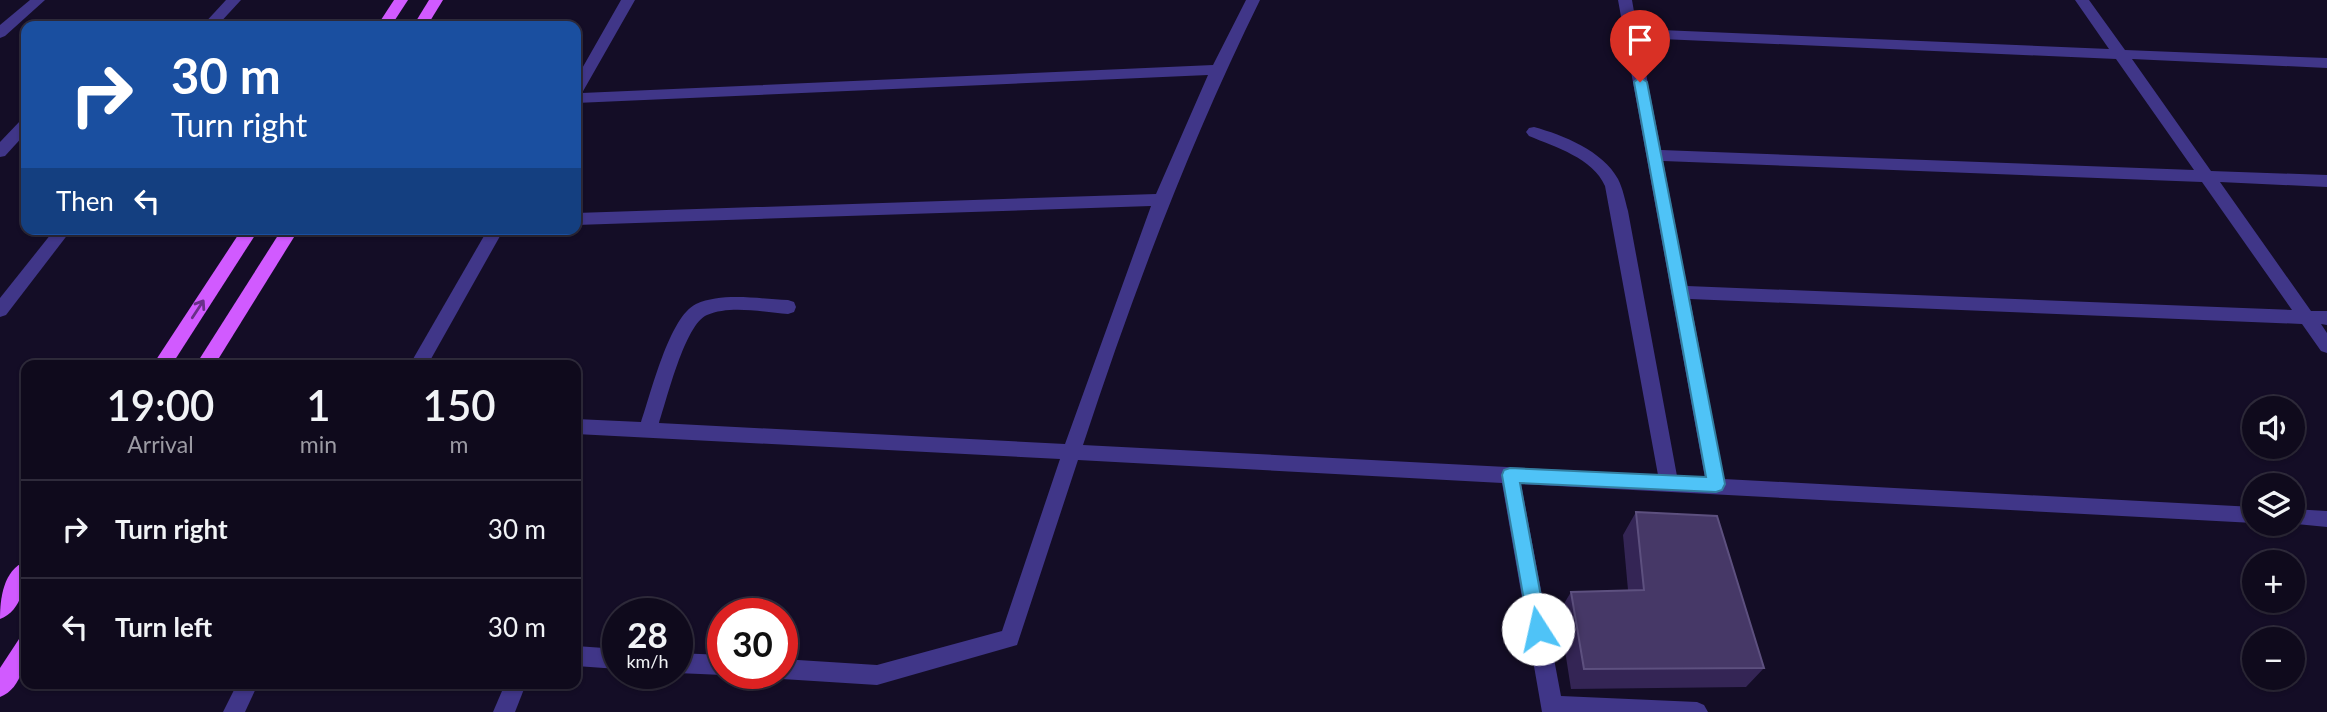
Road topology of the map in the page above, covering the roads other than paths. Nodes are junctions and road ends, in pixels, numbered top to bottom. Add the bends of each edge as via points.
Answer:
1 (38, 0) edge
2 (234, 0) edge
3 (401, 0) edge
4 (436, 0) edge
5 (628, 0) edge
6 (1253, 0) edge
7 (1625, 0) edge
8 (2082, 0) edge
9 (214, 21) edge
10 (387, 21) edge
11 (423, 21) edge
12 (0, 33) edge
13 (1631, 33) junction
14 (2121, 55) junction
15 (2327, 63) edge
16 (1216, 70) junction
17 (581, 82) edge
18 (581, 98) edge
19 (21, 129) edge
20 (1534, 132) dead end
21 (0, 152) edge
22 (1655, 155) junction
23 (2206, 175) junction
24 (2327, 181) edge
25 (1160, 200) junction
26 (581, 219) edge
27 (59, 235) edge
28 (247, 235) edge
29 (287, 235) edge
30 (493, 235) edge
31 (1681, 292) junction
32 (788, 307) dead end
33 (0, 310) edge
34 (2306, 317) junction
35 (2327, 318) edge
36 (2327, 346) edge
37 (165, 360) edge
38 (208, 360) edge
39 (421, 360) edge
40 (581, 426) edge
41 (647, 430) junction
42 (1072, 453) junction
43 (1510, 475) junction
44 (1669, 482) junction
45 (1716, 484) junction
46 (2242, 514) edge
47 (2305, 518) edge
48 (2327, 519) edge
49 (21, 578) edge
50 (0, 610) edge
51 (21, 654) edge
52 (581, 656) edge
53 (602, 658) edge
54 (798, 670) edge
55 (0, 687) edge
56 (246, 689) edge
57 (514, 689) edge
58 (1553, 709) edge
59 (234, 712) edge
60 (504, 712) edge
61 (1697, 712) edge

1 - 12 street
2 - 9 street
3 - 10 main road
4 - 11 main road
5 - 17 street
6 - 16 street
7 - 13 street
8 - 14 street
13 - 14 street
13 - 22 street
14 - 15 street
14 - 23 street
16 - 18 street
16 - 25 street
19 - 21 street
20 - 44 street via 1573,149 1611,180
22 - 23 street
22 - 31 street
23 - 24 street
23 - 34 street
25 - 26 street
25 - 42 street
27 - 33 street
37 -> 28 main road
29 - 38 main road
30 - 39 street
31 - 34 street
31 - 45 street
32 - 41 street via 725,304 699,310 683,328
34 - 35 street
34 - 36 street
40 - 41 street
41 - 42 street
42 - 43 street
42 - 54 street via 1010,638 877,675
43 - 44 street
43 - 58 street
44 - 45 street
45 - 46 street
47 - 48 street
49 - 50 main road
51 - 55 main road
52 - 53 street
56 - 59 street
57 - 60 street
58 - 61 street

